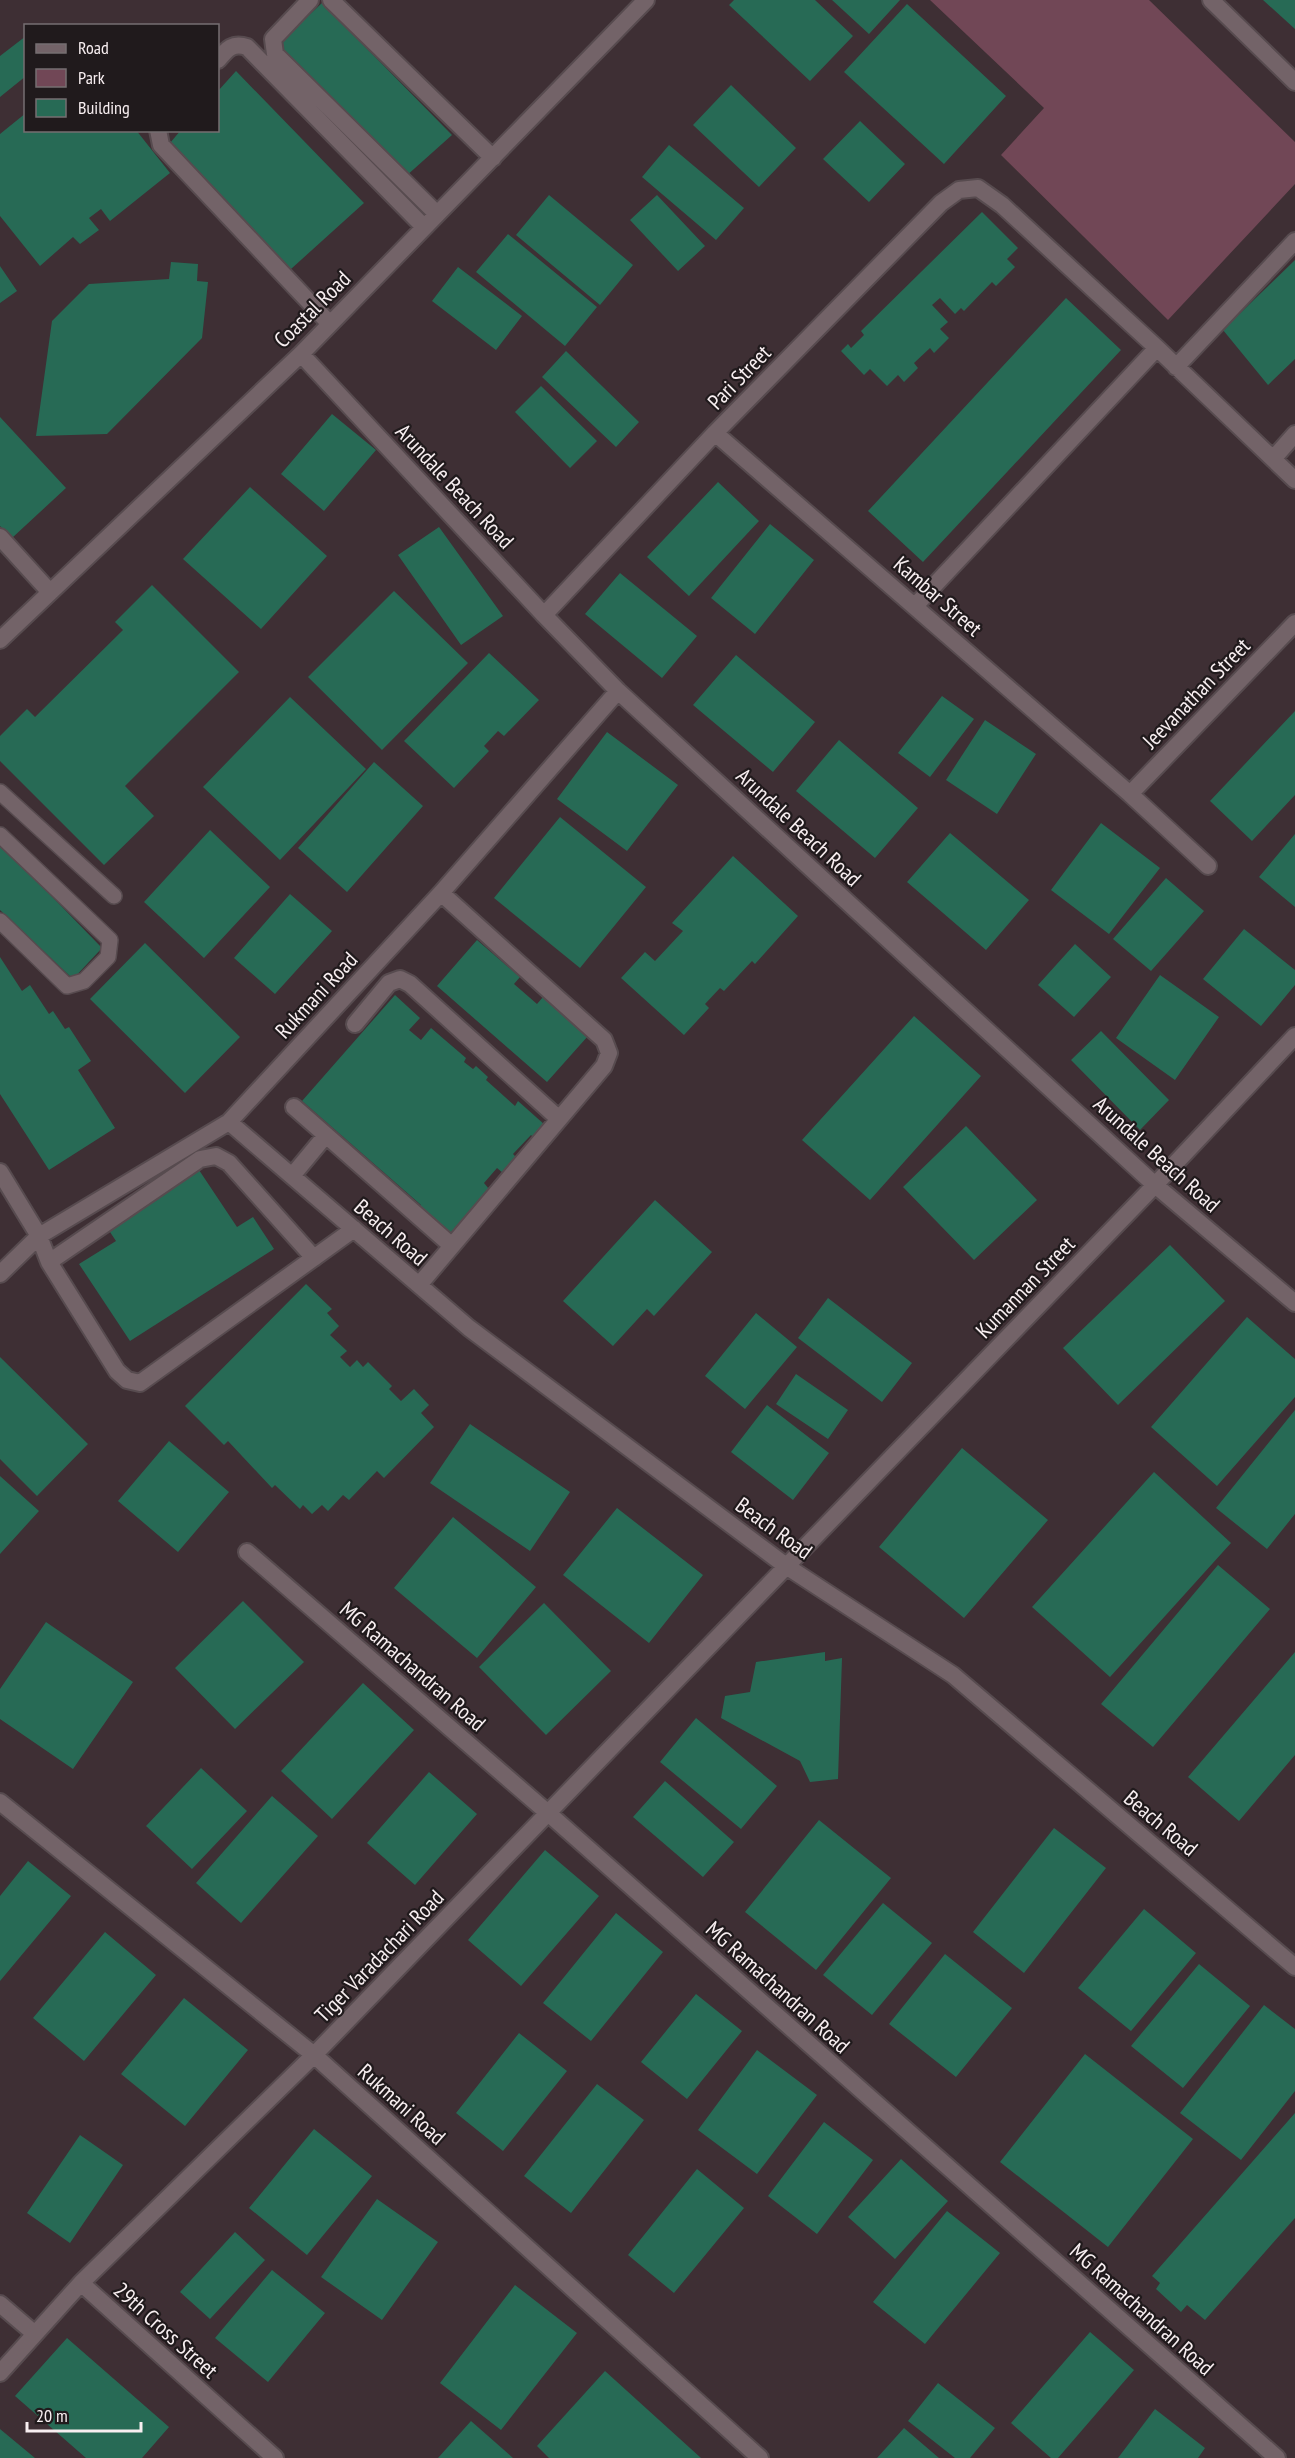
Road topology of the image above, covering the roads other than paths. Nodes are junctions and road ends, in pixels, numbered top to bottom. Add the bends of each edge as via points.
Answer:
1 (310, 0) edge
2 (331, 0) edge
3 (646, 0) edge
4 (1211, 0) edge
5 (219, 59) edge
6 (1295, 82) edge
7 (158, 132) edge
8 (493, 158) junction
9 (437, 214) junction
10 (424, 227) junction
11 (1295, 241) edge
12 (330, 324) junction
13 (1157, 348) junction
14 (301, 354) junction
15 (1176, 367) junction
16 (715, 433) junction
17 (1294, 438) edge
18 (1273, 459) junction
19 (1295, 480) edge
20 (0, 537) edge
21 (50, 591) junction
22 (915, 606) junction
23 (544, 615) junction
24 (1295, 623) edge
25 (0, 640) edge
26 (618, 691) junction
27 (0, 792) edge
28 (1130, 794) junction
29 (0, 835) edge
30 (1208, 866) dead end
31 (441, 893) junction
32 (114, 896) dead end
33 (0, 921) edge
34 (355, 1024) dead end
35 (1295, 1036) edge
36 (294, 1107) dead end
37 (559, 1119) junction
38 (229, 1122) junction
39 (326, 1135) junction
40 (0, 1173) edge
41 (292, 1176) junction
42 (1155, 1185) junction
43 (354, 1229) junction
44 (39, 1236) junction
45 (452, 1246) junction
46 (314, 1258) junction
47 (49, 1263) junction
48 (0, 1274) edge
49 (419, 1285) junction
50 (1295, 1303) edge
51 (247, 1552) dead end
52 (786, 1566) junction
53 (0, 1802) edge
54 (548, 1813) junction
55 (1295, 1967) edge
56 (314, 2055) junction
57 (81, 2283) junction
58 (0, 2304) edge
59 (35, 2334) junction
60 (0, 2373) edge
61 (275, 2458) edge
62 (759, 2458) edge
63 (1277, 2458) edge

1 - 9 street via 273,39 275,54
2 - 8 street
3 - 8 street, Coastal Road
4 - 6 street
5 - 10 street via 231,46 247,46
7 - 12 street via 161,145
8 - 9 street, Coastal Road
9 - 10 street, Coastal Road
10 - 12 street, Coastal Road
11 - 15 street
12 - 14 street, Coastal Road
13 - 15 street
13 - 16 street, Pari Street via 1002,205 978,188 959,190 941,203
13 - 22 street
14 - 21 street, Coastal Road
14 - 23 street, Arundale Beach Road
15 - 18 street
16 - 22 street, Kambar Street
16 - 23 street, Pari Street
17 - 18 street
18 - 19 street
20 - 21 street
21 - 25 street, Coastal Road
22 - 28 street, Kambar Street
23 - 26 street, Arundale Beach Road
24 - 28 street, Jeevanathan Street
26 - 31 street, Rukmani Road
26 - 42 street, Arundale Beach Road
27 - 32 lane
28 - 30 street, Kambar Street
29 - 33 lane via 110,940 108,957 84,981 67,986
31 - 37 street via 604,1040 609,1053 604,1066
31 - 38 street, Rukmani Road
34 - 37 street via 389,983 400,979
35 - 42 street, Kumannan Street
36 - 39 street
37 - 45 street
38 - 41 street, Beach Road
38 - 44 street, Rukmani Road
39 - 41 street
39 - 45 street
40 - 44 street
41 - 43 street, Beach Road
42 - 50 street, Arundale Beach Road
42 - 52 street, Kumannan Street
43 - 46 street
43 - 49 street, Beach Road
44 - 47 street
44 - 48 street, Rukmani Road
45 - 49 street
46 - 47 street via 229,1162 216,1156 200,1159
46 - 47 street via 140,1383 127,1380 117,1371
49 - 52 street, Beach Road via 469,1328
51 - 54 street, MG Ramachandran Road
52 - 54 street, Tiger Varadachari Road
52 - 55 street, Beach Road via 953,1675
53 - 56 street, Rukmani Road
54 - 56 street, Tiger Varadachari Road
54 - 63 street, MG Ramachandran Road
56 - 57 street, Tiger Varadachari Road
56 - 62 street, Rukmani Road
57 - 59 street, Tiger Varadachari Road
57 - 61 street, 29th Cross Street
58 - 59 street
59 - 60 street, Tiger Varadachari Road

